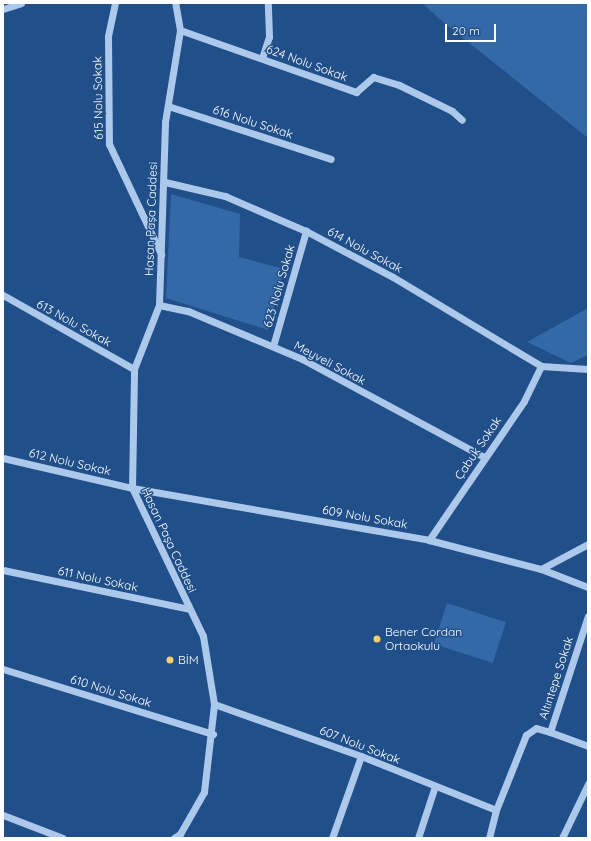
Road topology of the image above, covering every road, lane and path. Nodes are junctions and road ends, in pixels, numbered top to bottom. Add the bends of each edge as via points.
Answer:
1 (21, 3) edge
2 (115, 3) edge
3 (175, 3) edge
4 (268, 3) edge
5 (3, 9) edge
6 (180, 30) junction
7 (262, 58) junction
8 (168, 106) junction
9 (462, 120) dead end
10 (331, 159) dead end
11 (165, 182) junction
12 (306, 231) junction
13 (161, 254) junction
14 (3, 295) edge
15 (159, 305) junction
16 (273, 346) junction
17 (541, 366) junction
18 (588, 369) edge
19 (134, 370) junction
20 (484, 457) junction
21 (3, 458) edge
22 (132, 488) junction
23 (429, 540) junction
24 (588, 544) edge
25 (541, 569) junction
26 (3, 570) edge
27 (588, 587) edge
28 (189, 609) junction
29 (588, 616) edge
30 (3, 669) edge
31 (214, 704) junction
32 (550, 732) junction
33 (213, 734) junction
34 (588, 746) edge
35 (361, 756) junction
36 (588, 784) edge
37 (435, 786) junction
38 (496, 810) junction
39 (3, 815) edge
40 (63, 838) edge
41 (174, 838) edge
42 (332, 838) edge
43 (418, 838) edge
44 (489, 838) edge
45 (562, 838) edge

1 - 5 street
2 - 13 street, 615 Nolu Sokak via 108,36 109,144
3 - 6 street, Hasan Paşa Caddesi
4 - 7 street via 269,37
6 - 7 street, 624 Nolu Sokak
6 - 8 street, Hasan Paşa Caddesi
7 - 9 street, 624 Nolu Sokak via 356,92 373,77 399,85 452,111
8 - 10 street, 616 Nolu Sokak
8 - 11 street, Hasan Paşa Caddesi
11 - 12 street, 614 Nolu Sokak via 225,196
11 - 13 street, Hasan Paşa Caddesi
12 - 16 street, 623 Nolu Sokak
12 - 17 street, 614 Nolu Sokak via 393,277
13 - 15 street, Hasan Paşa Caddesi
14 - 19 street, 613 Nolu Sokak
15 - 16 street, Meyveli Sokak via 188,311
15 - 19 street, Hasan Paşa Caddesi
16 - 20 street, Meyveli Sokak
17 - 18 street
17 - 20 street, Çabuk Sokak via 524,401
19 - 22 street, Hasan Paşa Caddesi
20 - 23 street, Çabuk Sokak
21 - 22 street, 612 Nolu Sokak
22 - 23 street, 609 Nolu Sokak
22 - 28 street, Hasan Paşa Caddesi
23 - 25 street, 609 Nolu Sokak
24 - 25 street
25 - 27 street, 609 Nolu Sokak
26 - 28 street, 611 Nolu Sokak
28 - 31 street, Hasan Paşa Caddesi via 203,636
29 - 32 street, Altıntepe Sokak
30 - 33 street, 610 Nolu Sokak
31 - 33 street, Hasan Paşa Caddesi
31 - 35 street, 607 Nolu Sokak
32 - 34 street
32 - 38 street, Altıntepe Sokak via 536,728 526,735
33 - 41 street, Hasan Paşa Caddesi via 204,792 180,834
35 - 37 street, 607 Nolu Sokak
35 - 42 street
36 - 45 street
37 - 38 street, 607 Nolu Sokak
37 - 43 street
38 - 44 street, Altıntepe Sokak
39 - 40 street

